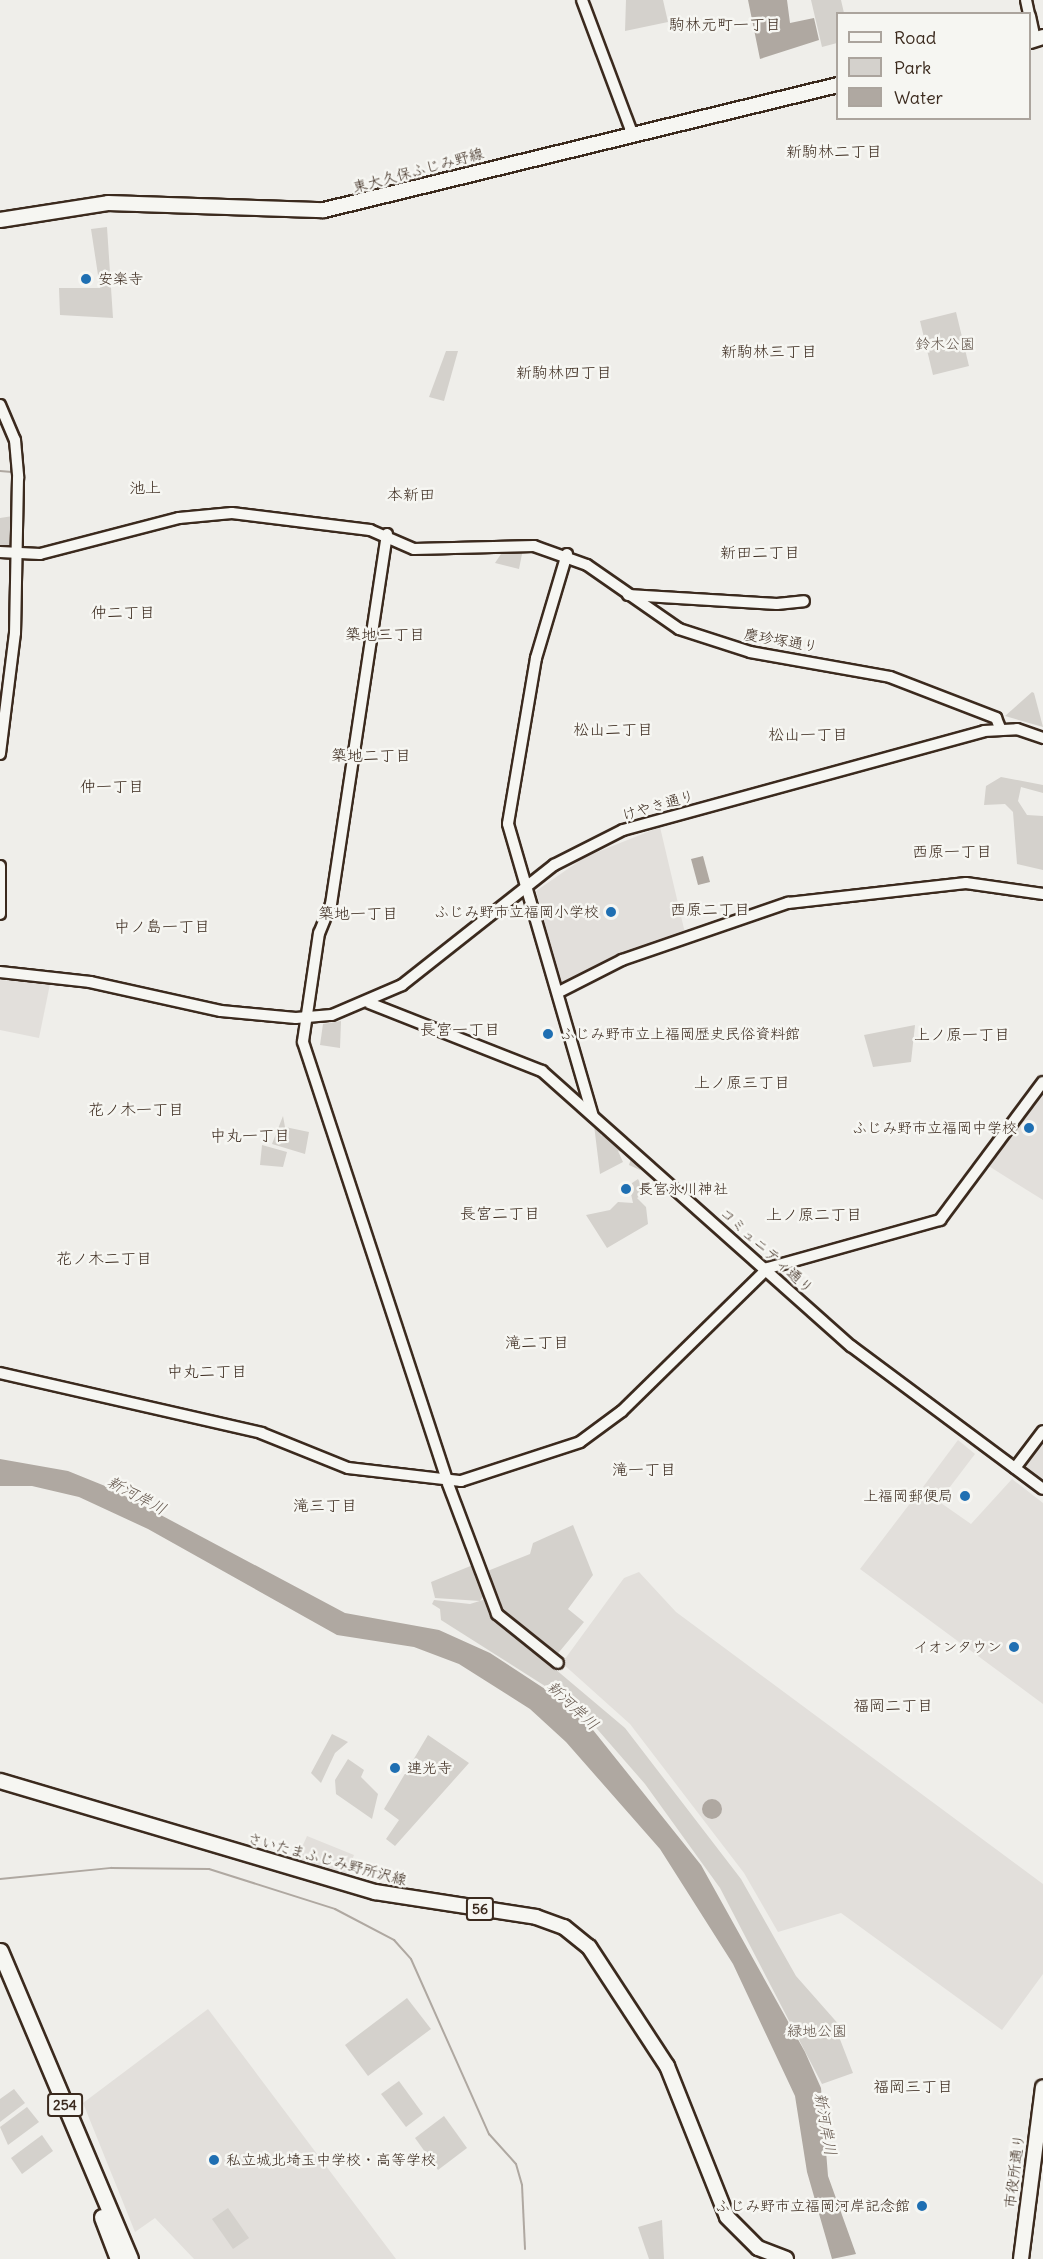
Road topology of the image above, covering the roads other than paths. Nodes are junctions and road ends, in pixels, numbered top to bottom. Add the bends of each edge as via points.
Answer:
1 (582, 0) edge
2 (1031, 22) edge
3 (1036, 39) edge
4 (836, 85) edge
5 (632, 133) junction
6 (0, 220) edge
7 (0, 405) edge
8 (387, 534) junction
9 (0, 552) edge
10 (14, 554) junction
11 (567, 554) junction
12 (627, 595) junction
13 (804, 601) dead end
14 (1000, 728) junction
15 (1043, 738) edge
16 (0, 754) edge
17 (0, 866) edge
18 (527, 886) junction
19 (1043, 894) edge
20 (0, 914) edge
21 (0, 972) edge
22 (559, 992) junction
23 (369, 1003) junction
24 (306, 1018) junction
25 (1043, 1082) edge
26 (593, 1116) junction
27 (767, 1269) junction
28 (0, 1373) edge
29 (1043, 1431) edge
30 (1015, 1468) junction
31 (448, 1484) junction
32 (1043, 1489) edge
33 (558, 1663) dead end
34 (0, 1781) edge
35 (0, 1951) edge
36 (0, 1974) edge
37 (1043, 2087) edge
38 (118, 2259) edge
39 (130, 2259) edge
40 (786, 2259) edge
41 (1021, 2259) edge

1 - 5 street
2 - 3 street
4 - 5 main road, 東大久保ふじみ野線
5 - 6 main road, 東大久保ふじみ野線 via 324,210 108,203
7 - 10 street via 15,440
8 - 10 street via 288,516 210,514 40,554
8 - 11 street via 414,549 517,544
8 - 24 street via 331,904 319,933
9 - 10 street
10 - 16 street via 15,633
11 - 12 street, 慶珍塚通り
11 - 18 street via 536,658 508,820
12 - 13 street via 732,603
12 - 14 street, 慶珍塚通り via 679,628 750,652 890,676 996,718
14 - 15 street
14 - 18 street, けやき通り via 639,825 574,852
17 - 20 street
18 - 22 street
18 - 23 street, けやき通り via 414,976
19 - 22 street via 966,883 788,903 622,960
21 - 24 street, けやき通り via 90,982 206,1009
22 - 26 street
23 - 24 street, けやき通り
23 - 26 street, コミュニティ通り via 542,1071
24 - 31 street via 303,1042
25 - 27 street via 940,1220
26 - 27 street, コミュニティ通り
27 - 30 street, コミュニティ通り via 851,1346
27 - 31 street via 621,1411 580,1442
28 - 31 street via 261,1433 348,1468
29 - 30 street
30 - 32 street, コミュニティ通り
31 - 33 street via 497,1614
34 - 40 main road, さいたまふじみ野所沢線 / 56 via 375,1892 536,1917 564,1927 601,1963 676,2083 727,2217 758,2248
35 - 39 highway, 254
36 - 38 highway, 254
37 - 41 main road, 市役所通り

